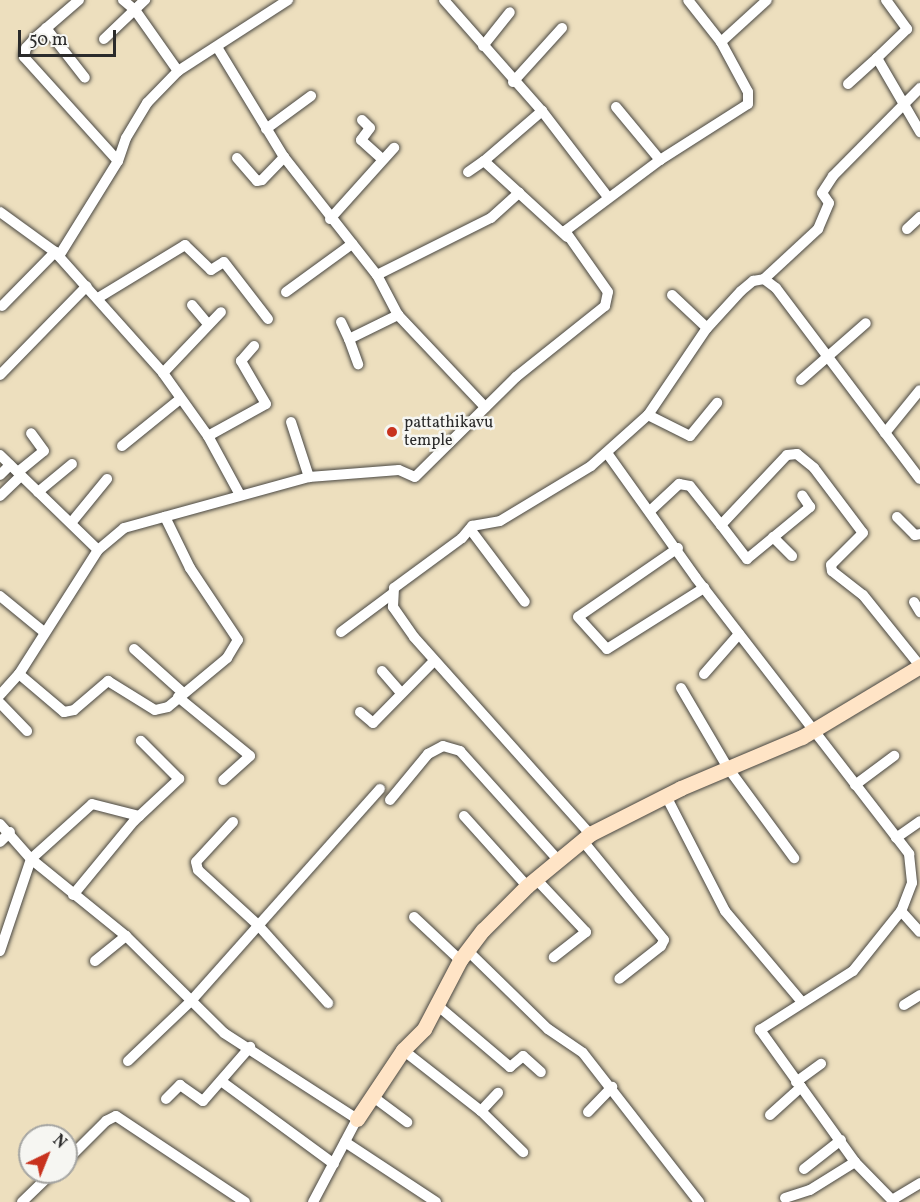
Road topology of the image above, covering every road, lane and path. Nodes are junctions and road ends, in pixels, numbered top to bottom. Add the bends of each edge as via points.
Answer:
1 (79, 0) edge
2 (123, 0) edge
3 (145, 0) edge
4 (288, 0) edge
5 (444, 0) edge
6 (461, 0) edge
7 (688, 0) edge
8 (766, 0) edge
9 (886, 0) edge
10 (452, 9) junction
11 (135, 10) junction
12 (510, 12) dead end
13 (46, 28) junction
14 (562, 28) dead end
15 (104, 39) dead end
16 (721, 42) junction
17 (483, 46) junction
18 (217, 47) junction
19 (877, 58) junction
20 (178, 71) junction
21 (85, 78) dead end
22 (513, 82) junction
23 (848, 84) dead end
24 (920, 88) edge
25 (311, 96) dead end
26 (902, 106) junction
27 (616, 107) dead end
28 (542, 111) junction
29 (362, 120) dead end
30 (266, 129) junction
31 (920, 132) edge
32 (394, 148) dead end
33 (284, 157) junction
34 (237, 158) dead end
35 (382, 159) junction
36 (484, 160) junction
37 (660, 160) junction
38 (118, 161) junction
39 (468, 172) dead end
40 (519, 193) junction
41 (608, 197) junction
42 (0, 212) edge
43 (920, 217) edge
44 (330, 219) junction
45 (907, 229) dead end
46 (567, 237) junction
47 (352, 244) junction
48 (57, 254) junction
49 (377, 275) junction
50 (764, 279) junction
51 (87, 286) junction
52 (286, 292) dead end
53 (672, 295) dead end
54 (98, 298) junction
55 (192, 304) dead end
56 (2, 306) dead end
57 (221, 312) dead end
58 (399, 315) junction
59 (268, 319) dead end
60 (340, 322) dead end
61 (866, 323) dead end
62 (208, 324) junction
63 (707, 328) junction
64 (349, 339) junction
65 (254, 346) dead end
66 (0, 358) edge
67 (826, 359) junction
68 (358, 364) dead end
69 (9, 366) junction
70 (163, 373) junction
71 (0, 375) edge
72 (801, 380) dead end
73 (920, 390) edge
74 (180, 399) junction
75 (717, 403) dead end
76 (485, 407) junction
77 (648, 415) junction
78 (291, 422) dead end
79 (31, 433) dead end
80 (885, 433) junction
81 (208, 436) junction
82 (122, 446) dead end
83 (607, 453) junction
84 (0, 455) edge
85 (72, 464) dead end
86 (16, 471) junction
87 (0, 475) edge
88 (309, 477) junction
89 (107, 479) dead end
90 (920, 479) edge
91 (38, 492) junction
92 (240, 495) junction
93 (802, 495) dead end
94 (0, 496) edge
95 (650, 511) junction
96 (897, 516) dead end
97 (165, 517) junction
98 (70, 524) junction
99 (721, 525) junction
100 (470, 529) junction
101 (920, 534) edge
102 (773, 537) junction
103 (678, 548) junction
104 (98, 550) junction
105 (792, 556) dead end
106 (704, 588) junction
107 (392, 594) junction
108 (0, 596) edge
109 (525, 602) dead end
110 (914, 602) dead end
111 (920, 612) edge
112 (44, 632) junction
113 (341, 632) dead end
114 (739, 634) junction
115 (134, 649) dead end
116 (434, 661) junction
117 (920, 666) edge
118 (382, 671) dead end
119 (19, 674) junction
120 (704, 674) dead end
121 (681, 688) dead end
122 (400, 692) junction
123 (0, 695) edge
124 (181, 695) junction
125 (0, 703) edge
126 (360, 712) dead end
127 (27, 731) dead end
128 (814, 731) junction
129 (141, 741) dead end
130 (894, 756) dead end
131 (728, 768) junction
132 (224, 780) dead end
133 (855, 785) junction
134 (380, 789) dead end
135 (666, 796) junction
136 (390, 800) dead end
137 (139, 816) junction
138 (464, 816) dead end
139 (920, 821) edge
140 (233, 822) dead end
141 (0, 824) edge
142 (10, 832) junction
143 (586, 837) junction
144 (896, 838) junction
145 (0, 842) edge
146 (794, 858) dead end
147 (31, 859) junction
148 (558, 860) junction
149 (916, 867) edge
150 (531, 882) junction
151 (73, 895) junction
152 (901, 911) junction
153 (414, 917) dead end
154 (258, 925) junction
155 (920, 932) edge
156 (126, 936) junction
157 (0, 951) edge
158 (464, 955) junction
159 (554, 957) dead end
160 (95, 961) dead end
161 (619, 979) dead end
162 (920, 995) edge
163 (191, 1001) junction
164 (802, 1002) junction
165 (328, 1003) dead end
166 (437, 1005) junction
167 (904, 1005) dead end
168 (250, 1047) junction
169 (403, 1050) junction
170 (128, 1061) dead end
171 (821, 1064) dead end
172 (541, 1072) dead end
173 (220, 1081) junction
174 (798, 1085) junction
175 (612, 1087) junction
176 (498, 1093) dead end
177 (372, 1096) junction
178 (165, 1099) dead end
179 (481, 1111) junction
180 (588, 1112) dead end
181 (770, 1115) dead end
182 (357, 1119) junction
183 (407, 1122) dead end
184 (841, 1140) junction
185 (345, 1142) junction
186 (78, 1149) edge
187 (523, 1152) dead end
188 (855, 1162) junction
189 (334, 1164) junction
190 (804, 1168) dead end
191 (920, 1183) edge
192 (41, 1184) edge
193 (785, 1198) dead end
194 (893, 1201) edge
195 (22, 1202) edge
196 (245, 1202) edge
197 (314, 1202) edge
198 (436, 1202) edge
199 (699, 1202) edge

1 - 13 street
2 - 11 street
3 - 11 street
4 - 18 street
5 - 10 street
6 - 10 street
7 - 16 street
8 - 16 street
9 - 19 street via 907,29
10 - 17 street
11 - 15 street
11 - 20 street
12 - 17 street
13 - 21 street
13 - 38 street via 26,48 24,57
14 - 22 street
16 - 37 street via 748,92 748,104
17 - 22 street
18 - 20 street
18 - 30 street
19 - 23 street
19 - 26 street
20 - 38 street via 147,103 126,138
22 - 28 street
24 - 26 street
25 - 30 street
26 - 31 street
26 - 50 street via 833,176 822,193 829,203 818,229
27 - 37 street
28 - 36 street
28 - 41 street
29 - 35 street via 370,128 361,140
30 - 33 street
32 - 35 street
33 - 34 street via 257,181
33 - 44 street
35 - 44 street
36 - 39 street
36 - 40 street
37 - 41 street
38 - 48 street
40 - 46 street
40 - 49 street via 491,218
41 - 46 street via 565,231
42 - 48 street
43 - 45 street
44 - 47 street
46 - 76 street via 608,292 605,306
47 - 49 street
47 - 52 street
48 - 51 street
48 - 56 street
49 - 58 street
50 - 63 street via 753,281 741,291
50 - 67 street via 776,288
51 - 54 street
51 - 69 street
53 - 63 street
54 - 59 street via 185,245 211,270 224,262
54 - 70 street
55 - 62 street
57 - 62 street
58 - 64 street
58 - 76 street
60 - 64 street
61 - 67 street
62 - 70 street
63 - 77 street
64 - 68 street
65 - 81 street via 241,361 266,404
66 - 69 street
67 - 72 street
67 - 80 street
69 - 71 street
70 - 74 street
73 - 80 street
74 - 81 street
74 - 82 street
75 - 77 street via 690,436
76 - 88 street via 415,477 399,470
77 - 83 street
78 - 88 street
79 - 86 street via 44,451
80 - 90 street
81 - 92 street
83 - 95 street
83 - 100 street via 574,480 530,505 500,521
84 - 86 street
85 - 91 street
86 - 87 street
86 - 91 street
86 - 94 street
88 - 92 street
89 - 98 street
91 - 98 street
92 - 97 street
93 - 102 street via 810,507
95 - 99 street via 679,484 690,486
95 - 103 street
96 - 101 street via 915,535
97 - 104 street via 124,528
97 - 124 street via 190,568 238,640 227,658
98 - 104 street
99 - 102 street via 747,559
99 - 117 street via 787,455 797,454 806,460 863,533 831,565 831,571 863,595
100 - 107 street
100 - 109 street
102 - 105 street
103 - 106 street
103 - 106 street via 578,617 607,649
104 - 112 street
106 - 114 street
107 - 113 street
107 - 116 street via 393,607
108 - 112 street
110 - 111 street
112 - 119 street
114 - 120 street
114 - 128 street
115 - 124 street
116 - 122 street
116 - 143 street
117 - 128 street
118 - 122 street
119 - 123 street
119 - 124 street via 64,712 74,710 108,681 155,710 168,707
121 - 131 street
122 - 126 street via 373,723
124 - 132 street via 250,756
125 - 127 street
128 - 131 street
128 - 133 street
129 - 137 street via 179,779
130 - 133 street
131 - 135 street
131 - 146 street
133 - 144 street
134 - 154 street
135 - 143 street
135 - 164 street via 725,911
136 - 148 street via 428,754 443,746 460,751
137 - 147 street via 92,804
137 - 151 street
138 - 150 street
139 - 144 street
140 - 154 street via 196,862 198,870
141 - 142 street
142 - 145 street
142 - 147 street
143 - 148 street
143 - 161 street via 664,940
144 - 149 street
147 - 151 street
147 - 157 street
148 - 150 street
149 - 152 street
150 - 158 street
150 - 159 street via 586,932
151 - 156 street
152 - 155 street
152 - 164 street via 853,971
153 - 158 street
154 - 163 street
154 - 165 street
156 - 160 street
156 - 163 street
158 - 166 street
158 - 175 street via 548,1029 583,1053
162 - 167 street
163 - 168 street via 224,1033
163 - 170 street
164 - 174 street via 760,1030
166 - 169 street via 424,1029
166 - 172 street via 510,1067 523,1056
168 - 173 street
168 - 182 street
169 - 177 street
169 - 179 street
171 - 174 street
173 - 178 street via 203,1101 180,1085
173 - 189 street
174 - 181 street
174 - 184 street
175 - 180 street
175 - 199 street
176 - 179 street
177 - 182 street
177 - 183 street
179 - 187 street
182 - 185 street
184 - 188 street
184 - 190 street
185 - 189 street
185 - 198 street
186 - 196 street via 116,1116
188 - 193 street via 810,1190
188 - 194 street
189 - 197 street
191 - 194 street
192 - 195 street

